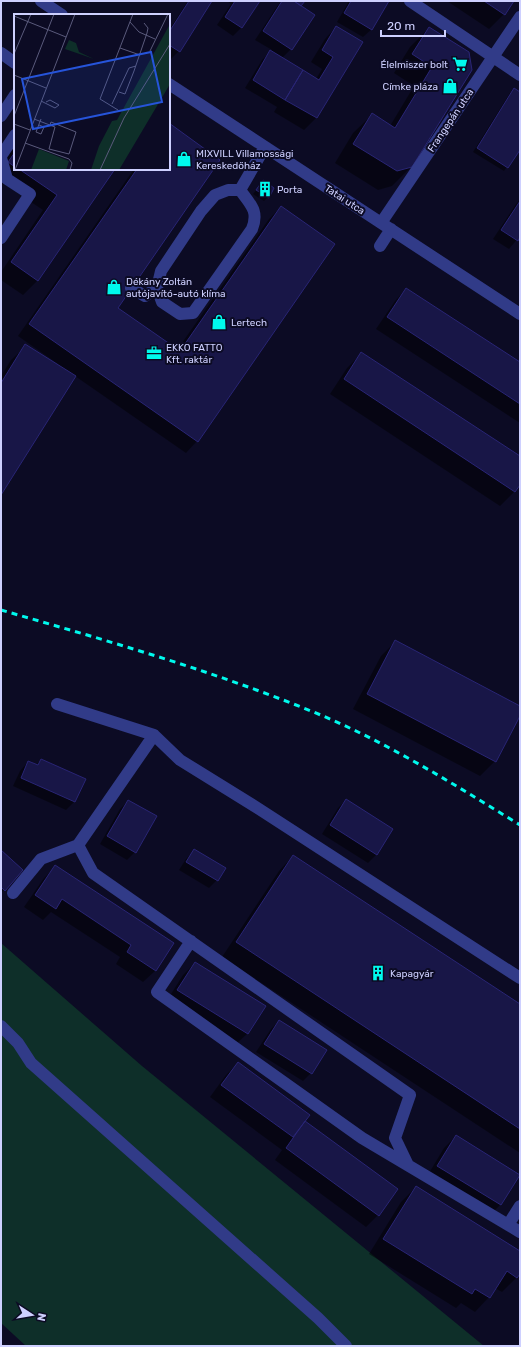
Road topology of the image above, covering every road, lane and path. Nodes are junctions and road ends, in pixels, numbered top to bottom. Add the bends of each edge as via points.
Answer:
1 (41, 1) edge
2 (410, 1) edge
3 (60, 14) edge
4 (520, 17) edge
5 (1, 53) edge
6 (493, 57) junction
7 (14, 62) edge
8 (520, 75) edge
9 (170, 85) edge
10 (14, 97) edge
11 (1, 116) edge
12 (14, 137) edge
13 (265, 147) junction
14 (1, 157) edge
15 (4, 183) edge
16 (240, 190) junction
17 (381, 223) junction
18 (391, 230) junction
19 (1, 238) edge
20 (380, 246) dead end
21 (131, 288) dead end
22 (157, 288) junction
23 (520, 314) edge
24 (57, 704) dead end
25 (154, 735) junction
26 (78, 845) junction
27 (13, 893) dead end
28 (191, 941) junction
29 (520, 978) edge
30 (1, 1026) edge
31 (408, 1165) junction
32 (520, 1206) edge
33 (508, 1225) junction
34 (520, 1232) edge
35 (346, 1346) edge

1 - 3 street
2 - 6 street
4 - 6 street, Frangepán utca
5 - 7 street
6 - 8 street
6 - 17 street, Frangepán utca
9 - 13 street, Tatai utca
10 - 11 street
12 - 14 street
13 - 16 street
13 - 17 street, Tatai utca
14 - 15 street
15 - 19 street via 30,194
16 - 22 street via 228,190 215,195 201,211 161,271
16 - 22 street via 255,210 254,225 193,312 180,314 162,302
17 - 18 street, Tatai utca
18 - 20 street
18 - 23 street, Tatai utca
21 - 22 street via 145,296
24 - 25 street
25 - 26 street
25 - 29 street via 180,760
26 - 27 street via 42,858
26 - 28 street via 93,873
28 - 31 street via 410,1095 395,1138
28 - 31 street via 157,992 362,1138
30 - 35 street via 18,1043 31,1063 318,1318
31 - 33 street
32 - 33 street
33 - 34 street

